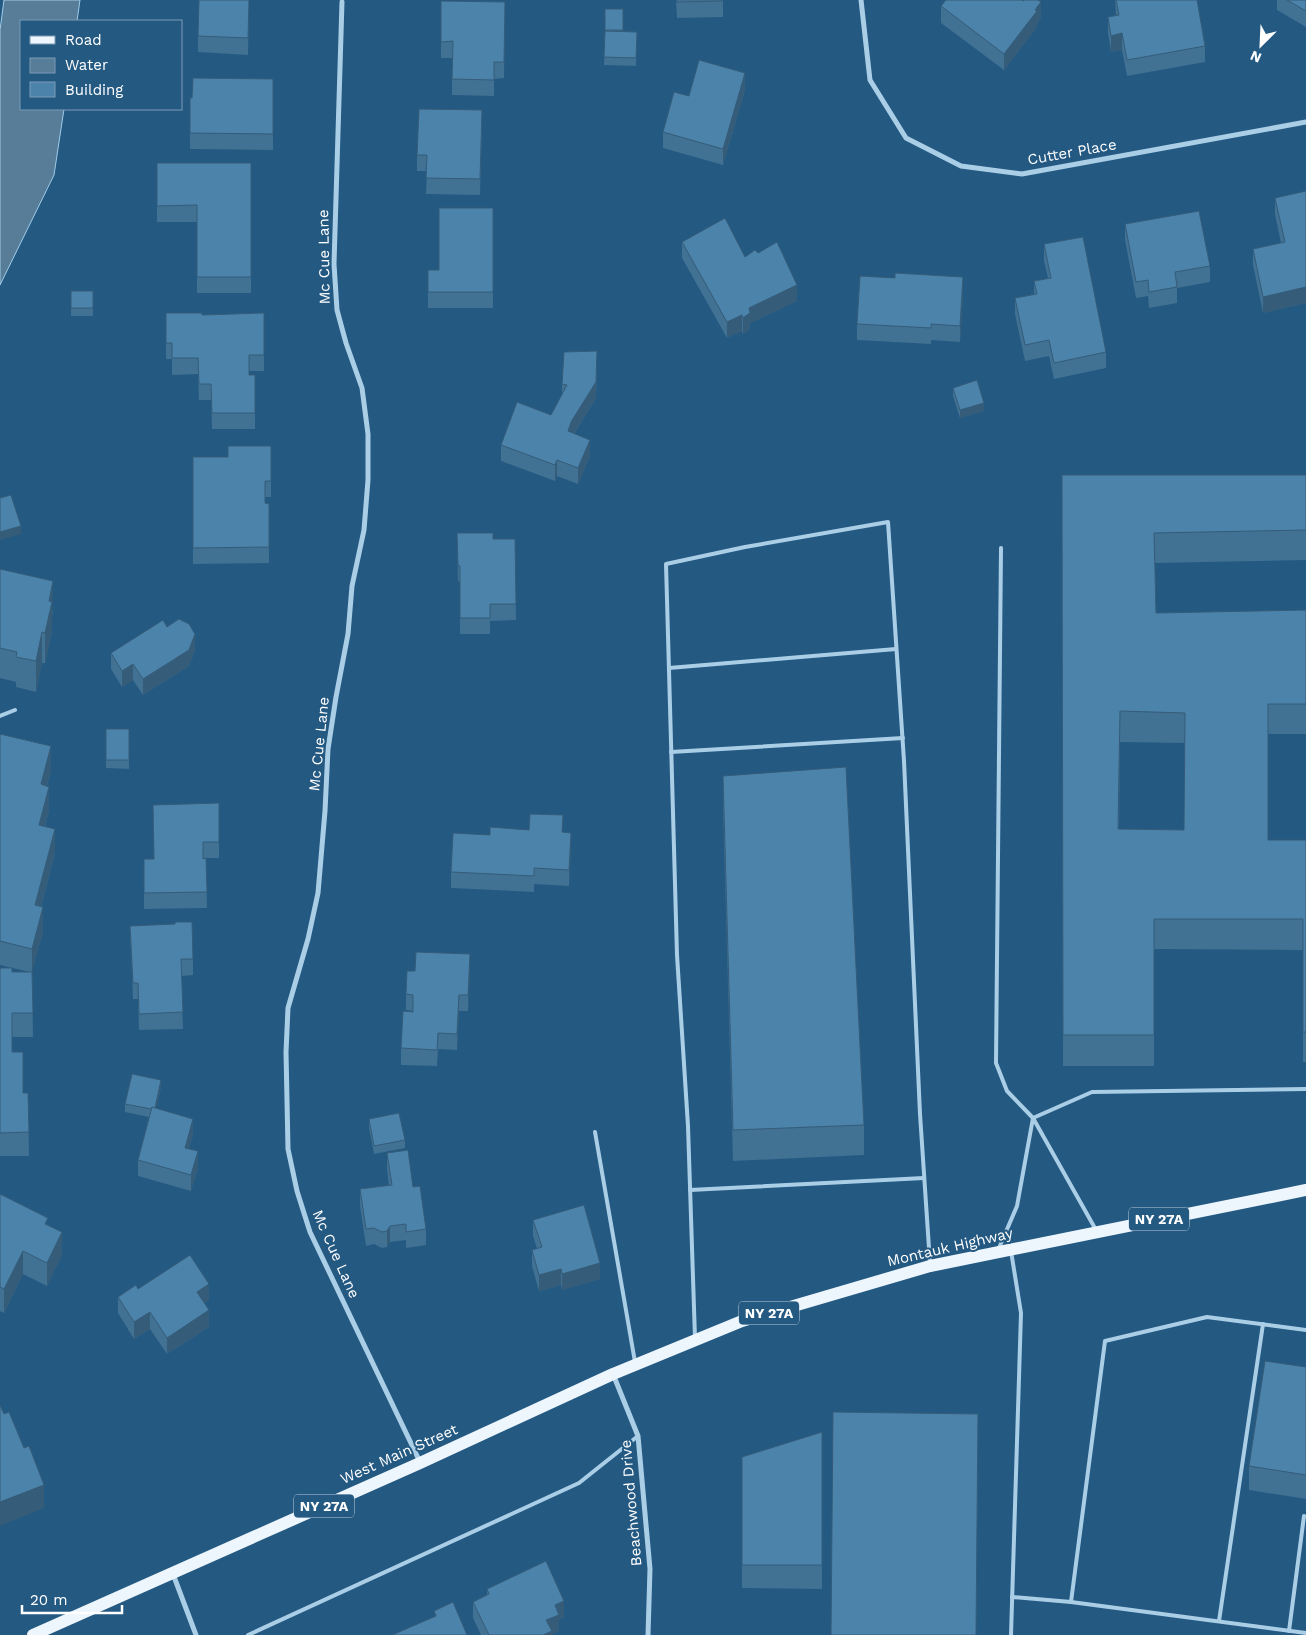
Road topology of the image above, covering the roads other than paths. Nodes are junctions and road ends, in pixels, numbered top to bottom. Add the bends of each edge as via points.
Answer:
1 (861, 0) edge
2 (342, 2) dead end
3 (1306, 122) edge
4 (1001, 548) dead end
5 (896, 649) junction
6 (669, 668) junction
7 (16, 710) dead end
8 (0, 716) edge
9 (902, 738) junction
10 (671, 752) junction
11 (1306, 1089) edge
12 (1033, 1118) junction
13 (595, 1132) dead end
14 (924, 1178) junction
15 (690, 1190) junction
16 (1306, 1190) edge
17 (1097, 1232) junction
18 (1011, 1249) junction
19 (998, 1252) junction
20 (930, 1266) junction
21 (1263, 1324) junction
22 (1306, 1330) edge
23 (695, 1340) junction
24 (635, 1364) junction
25 (612, 1374) junction
26 (638, 1436) junction
27 (420, 1463) junction
28 (1304, 1516) dead end
29 (173, 1574) junction
30 (1012, 1597) junction
31 (1071, 1602) junction
32 (1219, 1621) junction
33 (1289, 1631) junction
34 (1306, 1633) edge
35 (34, 1635) edge
36 (196, 1635) edge
37 (248, 1635) edge
38 (648, 1635) edge
39 (1011, 1635) edge

1 - 3 street, Cutter Place via 870,80 906,138 961,166 1022,174
2 - 27 street, Mc Cue Lane via 334,264 338,310 362,388 368,434 368,480 364,530 352,586 348,634 328,749 318,893 288,1008 288,1149 310,1232
4 - 12 lane via 996,1063 1008,1091
5 - 6 lane
5 - 6 lane via 888,522 745,546 666,564
5 - 9 lane
6 - 10 lane
7 - 8 lane
9 - 10 lane
9 - 14 lane
10 - 15 lane
11 - 12 lane via 1092,1092
12 - 17 lane
12 - 19 lane via 1017,1206
13 - 24 lane
14 - 15 lane
14 - 20 lane
15 - 23 lane
16 - 17 main road, Montauk Highway / NY 27A
17 - 18 main road, Montauk Highway / NY 27A
18 - 19 main road, Montauk Highway / NY 27A
18 - 30 lane via 1021,1313
19 - 20 main road, Montauk Highway / NY 27A
20 - 23 main road, Montauk Highway / NY 27A via 742,1321
21 - 22 lane
21 - 31 lane via 1207,1317 1104,1342
21 - 32 lane
23 - 24 main road, Montauk Highway / NY 27A
24 - 25 main road, Montauk Highway / NY 27A
25 - 26 street, Beachwood Drive
25 - 27 main road, West Main Street / NY 27A
26 - 37 lane via 579,1483
26 - 38 street, Beachwood Drive via 650,1569
27 - 29 main road, West Main Street / NY 27A
28 - 33 lane
29 - 35 main road, West Main Street / NY 27A
29 - 36 street
30 - 31 lane
30 - 39 lane
31 - 32 lane
32 - 33 lane
33 - 34 lane

